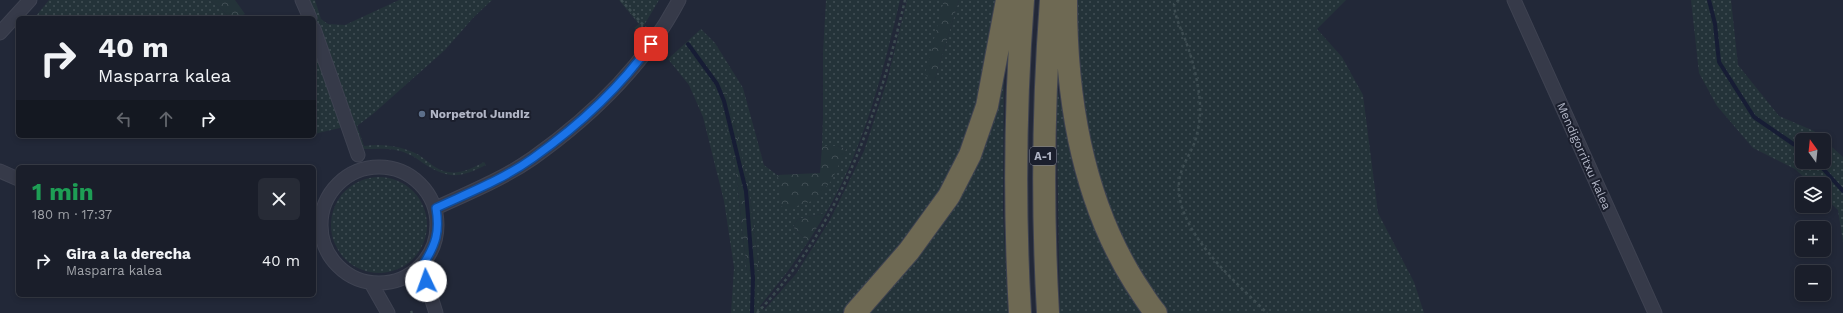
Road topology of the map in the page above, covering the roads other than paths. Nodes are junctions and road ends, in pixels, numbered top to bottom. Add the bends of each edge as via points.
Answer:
1 (30, 0) edge
2 (302, 0) edge
3 (679, 0) edge
4 (1007, 0) edge
5 (1023, 0) edge
6 (1051, 0) edge
7 (1066, 0) edge
8 (1514, 0) edge
9 (309, 16) edge
10 (0, 33) edge
11 (316, 35) edge
12 (358, 155) dead end
13 (0, 171) edge
14 (16, 179) edge
15 (436, 208) junction
16 (318, 236) edge
17 (423, 265) junction
18 (371, 283) junction
19 (388, 313) edge
20 (436, 313) edge
21 (855, 313) edge
22 (1020, 313) edge
23 (1048, 313) edge
24 (1156, 313) edge
25 (1655, 313) edge

1 - 10 street
2 - 9 street
3 - 15 street via 636,66 587,115 532,158 488,184
4 - 21 highway via 987,106 970,155 949,196 908,251
5 - 22 highway, A-1 via 1015,154
6 - 23 highway, A-1 via 1043,155
7 - 24 highway via 1068,73 1075,123 1087,171 1104,222 1124,265
8 - 25 street, Mendigorritxu kalea
11 - 12 street
13 - 14 street
15 - 16 street via 428,192 416,179 400,170 383,166 365,168 349,175 335,186 325,201
15 - 17 street via 437,238
16 - 18 street via 334,262 344,272
17 - 18 street via 399,280
17 - 20 street
18 - 19 street

